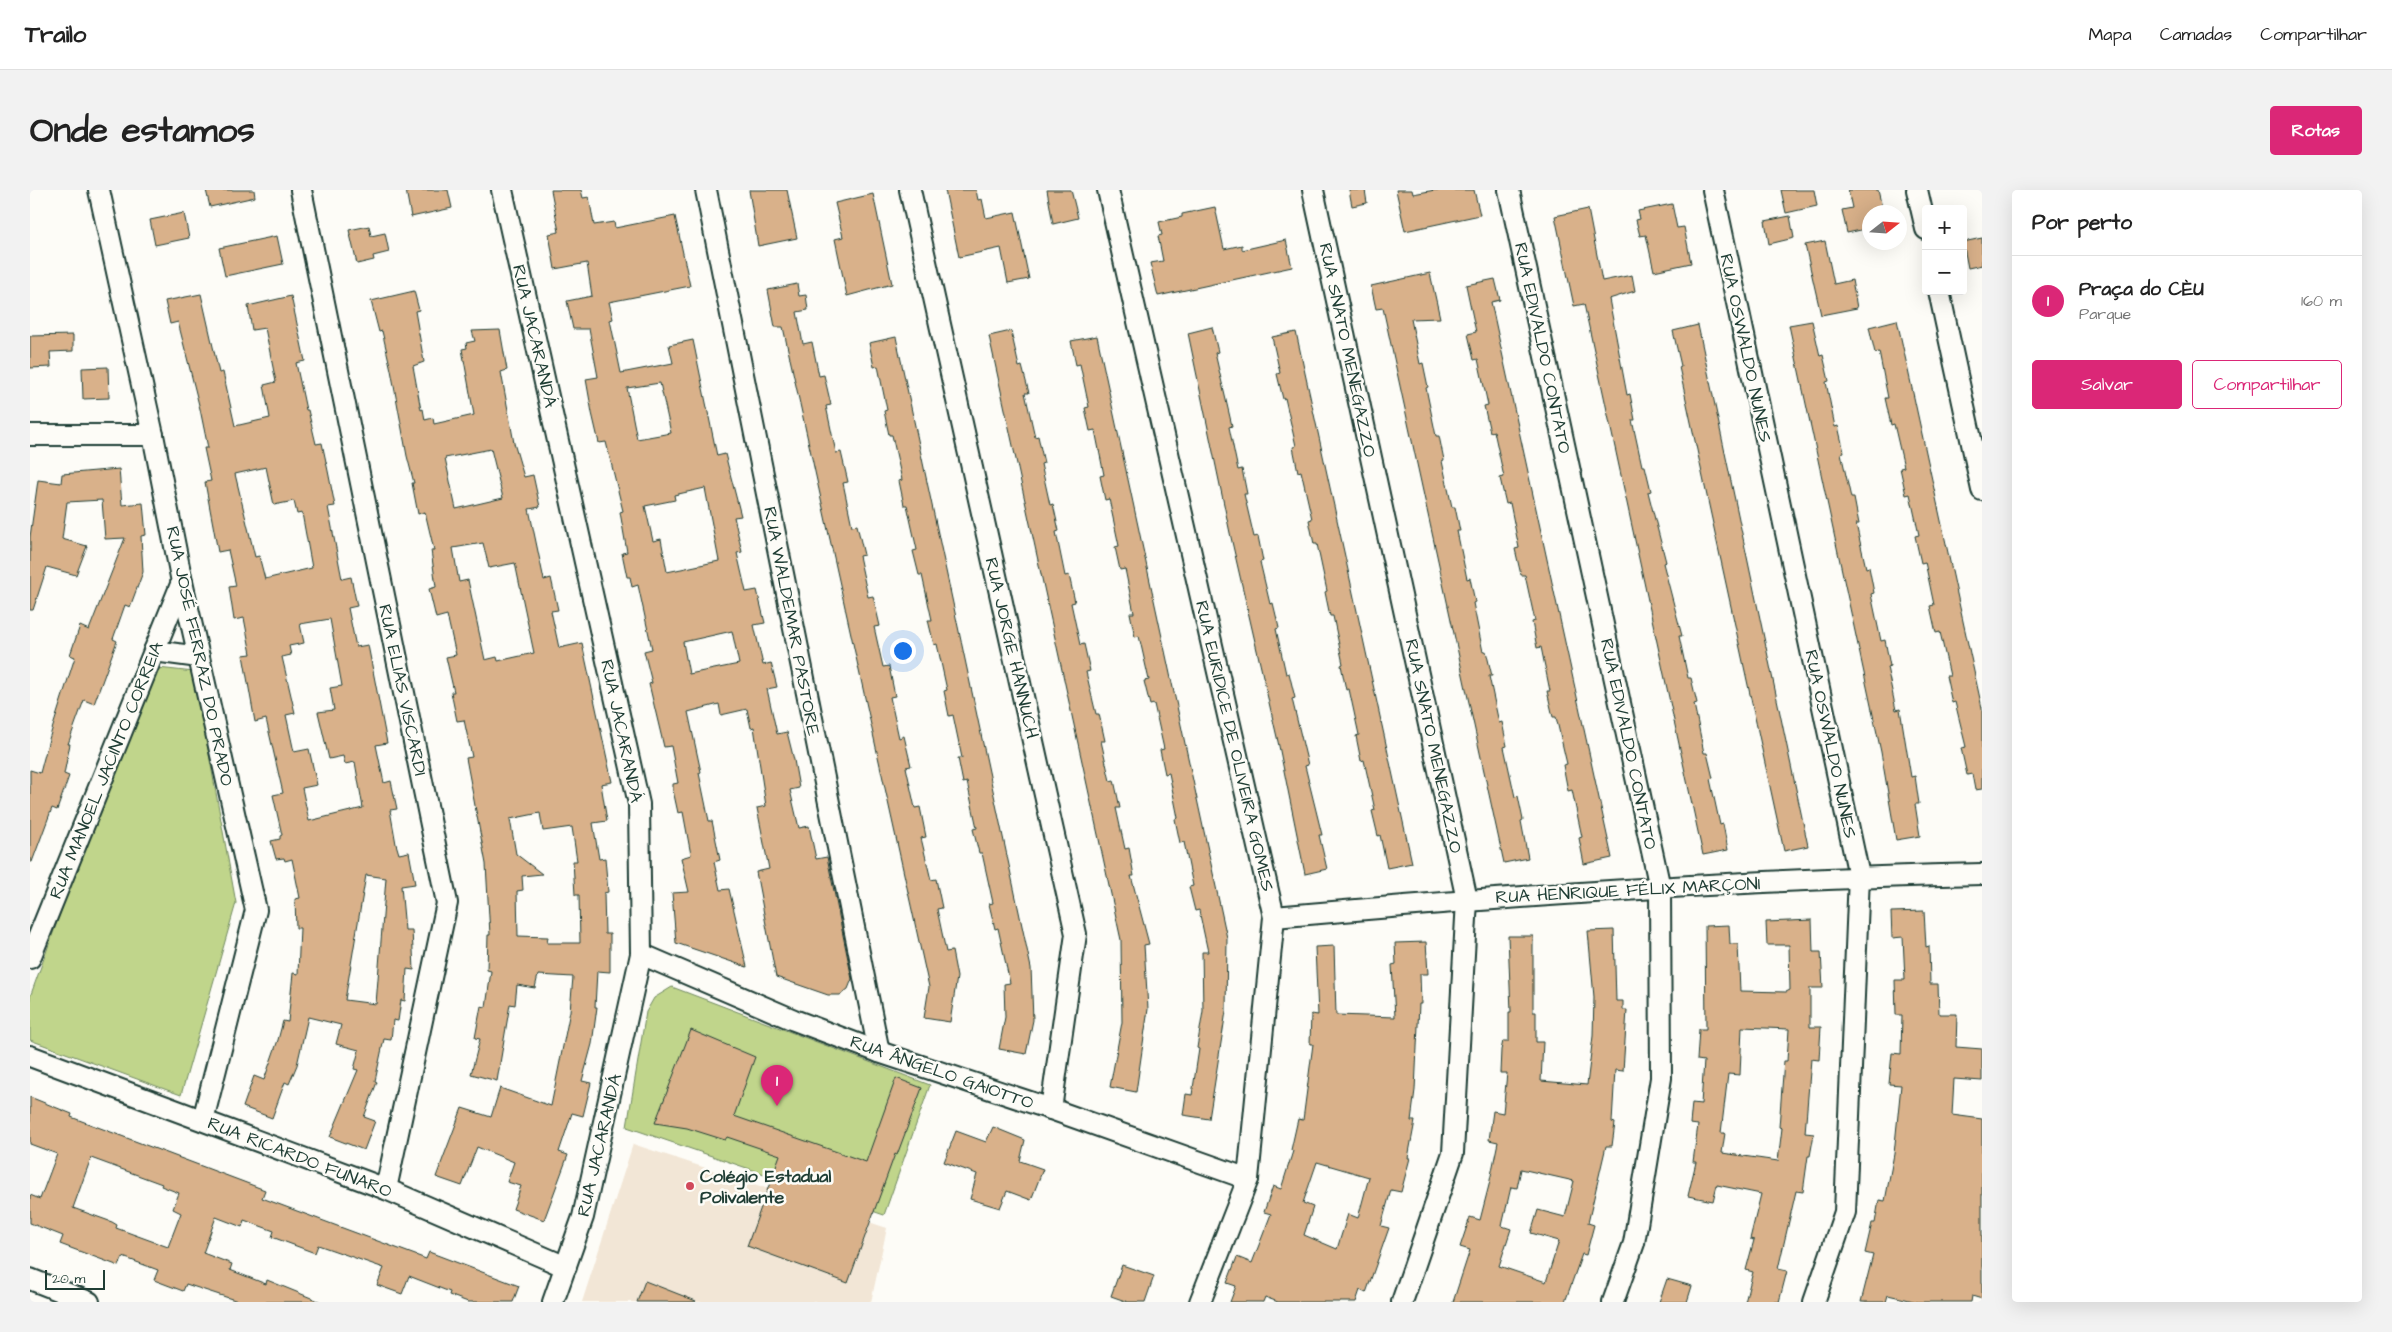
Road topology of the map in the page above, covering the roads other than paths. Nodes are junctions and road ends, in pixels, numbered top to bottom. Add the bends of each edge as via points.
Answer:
1 (99, 190) edge
2 (301, 190) edge
3 (502, 190) edge
4 (706, 190) edge
5 (910, 190) edge
6 (1108, 190) edge
7 (1313, 190) edge
8 (1509, 190) edge
9 (1713, 190) edge
10 (1917, 190) edge
11 (1922, 212) edge
12 (1940, 295) edge
13 (30, 435) edge
14 (153, 435) junction
15 (1982, 490) edge
16 (182, 582) junction
17 (154, 651) junction
18 (199, 657) junction
19 (1982, 874) edge
20 (1859, 876) junction
21 (1660, 888) junction
22 (1467, 900) junction
23 (1274, 917) junction
24 (641, 954) junction
25 (30, 958) edge
26 (879, 1052) junction
27 (30, 1056) edge
28 (1051, 1109) junction
29 (203, 1120) junction
30 (1248, 1179) junction
31 (386, 1189) junction
32 (566, 1267) junction
33 (30, 1279) edge
34 (89, 1302) edge
35 (553, 1302) edge
36 (1200, 1302) edge
37 (1402, 1302) edge
38 (1613, 1302) edge
39 (1814, 1302) edge

1 - 14 street, RUA JOSÉ FERRAZ DO PRADO
2 - 31 street, RUA ELIAS VISCARDI via 447,903
3 - 24 street, RUA JACARANDÁ via 639,804
4 - 26 street, RUA WALDEMAR PASTORE
5 - 28 street, RUA JORGE HANNUCH via 1076,934
6 - 23 street, RUA EURIDICE DE OLIVEIRA GOMES
7 - 22 street, RUA SNATO MENEGAZZO
8 - 21 street, RUA EDIVALDO CONTATO
9 - 20 street, RUA OSWALDO NUNES
10 - 11 street
12 - 15 street
13 - 14 street
14 - 16 street, RUA JOSÉ FERRAZ DO PRADO
16 - 17 street, RUA MANOEL JACINTO CORREIA
16 - 18 street, RUA JOSÉ FERRAZ DO PRADO
17 - 18 street
17 - 25 street, RUA MANOEL JACINTO CORREIA
18 - 29 street, RUA JOSÉ FERRAZ DO PRADO via 256,910
19 - 20 street, RUA HENRIQUE FÉLIX MARÇONI
20 - 21 street, RUA HENRIQUE FÉLIX MARÇONI
20 - 39 street, RUA OSWALDO NUNES via 1845,1212
21 - 22 street, RUA HENRIQUE FÉLIX MARÇONI
21 - 38 street, RUA EDIVALDO CONTATO via 1660,1078 1634,1243
22 - 23 street, RUA HENRIQUE FÉLIX MARÇONI
22 - 37 street, RUA SNATO MENEGAZZO via 1453,1152
23 - 30 street, RUA EURIDICE DE OLIVEIRA GOMES
24 - 26 street, RUA ÂNGELO GAIOTTO via 794,1020
24 - 32 street, RUA JACARANDÁ via 583,1217
26 - 28 street, RUA ÂNGELO GAIOTTO
27 - 29 street, RUA RICARDO FUNARO
28 - 30 street, RUA ÂNGELO GAIOTTO
29 - 31 street, RUA RICARDO FUNARO
30 - 36 street, RUA EURIDICE DE OLIVEIRA GOMES
31 - 32 street, RUA RICARDO FUNARO
32 - 35 street, RUA JACARANDÁ
33 - 34 street

